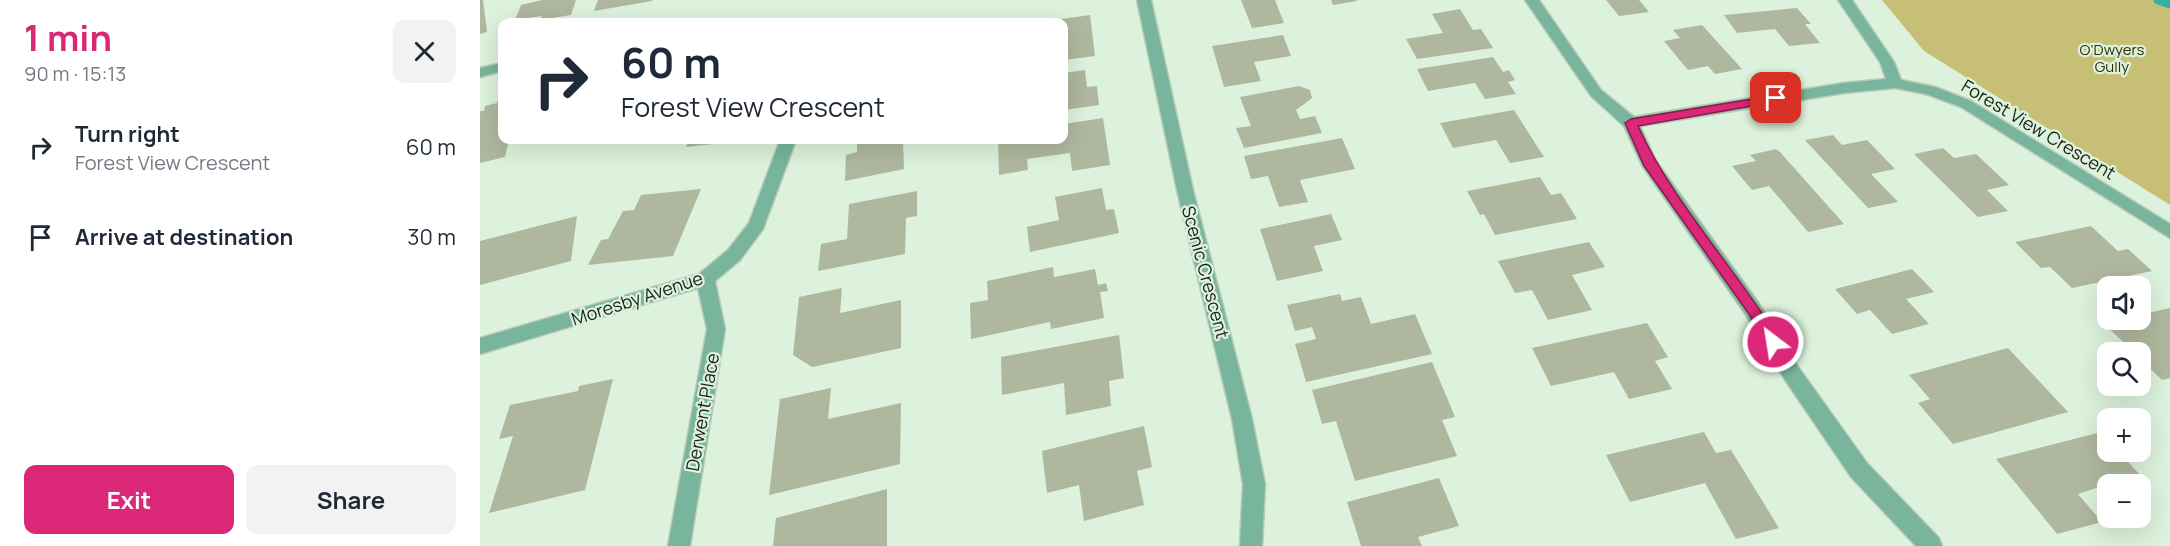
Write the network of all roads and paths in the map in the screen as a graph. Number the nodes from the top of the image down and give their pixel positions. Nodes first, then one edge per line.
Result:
1 (1144, 0) edge
2 (1532, 0) edge
3 (1845, 0) edge
4 (498, 68) edge
5 (480, 73) edge
6 (1895, 83) junction
7 (1631, 123) junction
8 (787, 144) edge
9 (2170, 232) edge
10 (705, 279) junction
11 (480, 346) edge
12 (679, 546) edge
13 (1251, 546) edge
14 (1931, 546) edge

1 - 13 street, Scenic Crescent
2 - 7 street
3 - 6 street
4 - 5 street
6 - 7 street, Forest View Crescent
6 - 9 street, Forest View Crescent
7 - 14 street
8 - 10 street, Moresby Avenue
10 - 11 street, Moresby Avenue
10 - 12 street, Derwent Place

